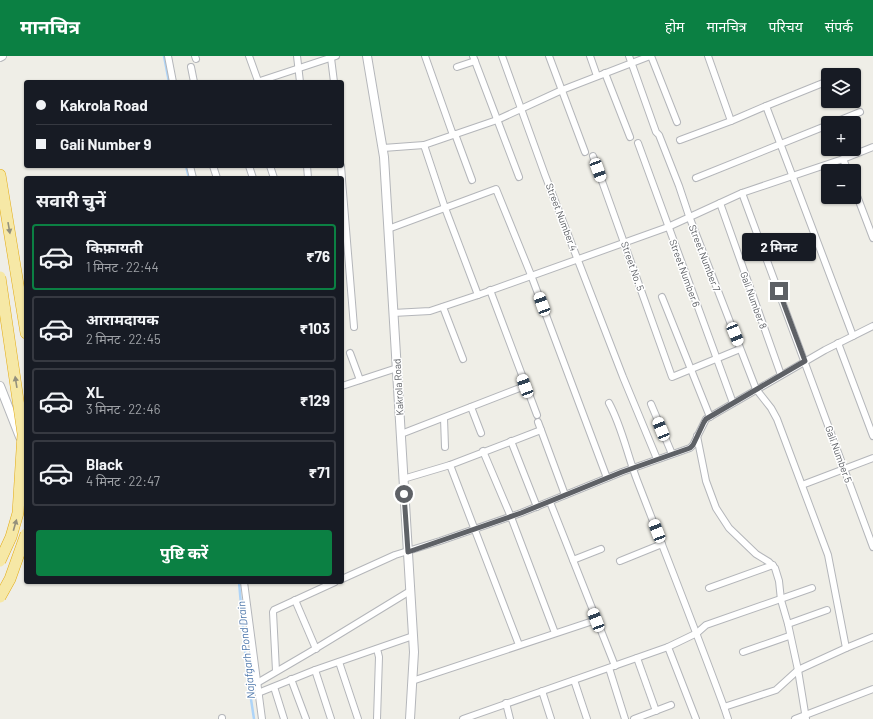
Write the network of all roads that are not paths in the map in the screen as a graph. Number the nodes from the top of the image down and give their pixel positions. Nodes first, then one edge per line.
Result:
1 (168, 56) edge
2 (249, 56) edge
3 (297, 56) edge
4 (367, 56) edge
5 (425, 56) edge
6 (502, 56) edge
7 (549, 56) edge
8 (590, 56) edge
9 (629, 56) edge
10 (650, 56) edge
11 (708, 56) edge
12 (334, 57) edge
13 (474, 58) edge
14 (632, 63) junction
15 (192, 67) dead end
16 (299, 68) junction
17 (457, 68) dead end
18 (604, 73) junction
19 (597, 76) junction
20 (274, 79) edge
21 (173, 80) edge
22 (194, 80) edge
23 (257, 80) edge
24 (300, 80) edge
25 (334, 80) edge
26 (821, 84) edge
27 (562, 90) junction
28 (766, 106) junction
29 (521, 108) junction
30 (860, 112) dead end
31 (850, 116) edge
32 (497, 120) junction
33 (731, 121) junction
34 (677, 122) dead end
35 (821, 128) edge
36 (454, 135) junction
37 (630, 137) dead end
38 (680, 140) dead end
39 (638, 143) dead end
40 (781, 144) junction
41 (424, 145) junction
42 (873, 147) edge
43 (382, 148) junction
44 (585, 152) dead end
45 (593, 156) dead end
46 (843, 159) junction
47 (845, 164) edge
48 (0, 175) edge
49 (793, 176) junction
50 (518, 177) dead end
51 (696, 178) dead end
52 (472, 180) dead end
53 (742, 194) junction
54 (720, 203) junction
55 (860, 204) edge
56 (444, 208) junction
57 (344, 212) edge
58 (689, 216) junction
59 (668, 227) junction
60 (388, 230) junction
61 (873, 238) edge
62 (624, 241) junction
63 (578, 259) junction
64 (531, 275) junction
65 (0, 277) edge
66 (490, 290) junction
67 (478, 295) junction
68 (662, 297) dead end
69 (443, 306) junction
70 (393, 313) junction
71 (24, 321) edge
72 (873, 326) edge
73 (354, 327) dead end
74 (852, 336) junction
75 (838, 343) junction
76 (740, 349) junction
77 (350, 353) dead end
78 (463, 359) dead end
79 (717, 359) junction
80 (805, 361) junction
81 (397, 368) junction
82 (691, 369) junction
83 (781, 375) junction
84 (360, 380) junction
85 (344, 385) edge
86 (0, 386) edge
87 (525, 386) junction
88 (756, 390) junction
89 (609, 403) dead end
90 (733, 403) junction
91 (651, 404) dead end
92 (471, 407) junction
93 (537, 415) dead end
94 (710, 417) junction
95 (444, 418) junction
96 (538, 422) dead end
97 (541, 430) junction
98 (481, 433) dead end
99 (401, 434) junction
100 (697, 436) junction
101 (873, 436) edge
102 (511, 441) junction
103 (24, 447) edge
104 (445, 447) dead end
105 (483, 451) junction
106 (672, 454) junction
107 (873, 458) edge
108 (657, 459) junction
109 (450, 465) junction
110 (632, 468) junction
111 (845, 468) junction
112 (607, 478) junction
113 (403, 479) junction
114 (802, 485) junction
115 (565, 495) junction
116 (550, 502) junction
117 (537, 507) junction
118 (511, 517) junction
119 (474, 530) junction
120 (24, 539) edge
121 (24, 540) edge
122 (662, 544) junction
123 (873, 547) edge
124 (0, 549) edge
125 (602, 550) dead end
126 (408, 552) junction
127 (573, 560) junction
128 (0, 561) edge
129 (620, 561) dead end
130 (773, 565) junction
131 (344, 578) edge
132 (244, 584) edge
133 (331, 584) edge
134 (709, 588) dead end
135 (812, 588) dead end
136 (410, 591) junction
137 (0, 597) edge
138 (295, 600) junction
139 (781, 600) junction
140 (827, 610) dead end
141 (596, 620) junction
142 (788, 624) junction
143 (555, 633) junction
144 (697, 633) junction
145 (413, 636) junction
146 (789, 636) junction
147 (873, 637) edge
148 (519, 645) junction
149 (668, 647) junction
150 (846, 648) junction
151 (316, 649) junction
152 (377, 649) junction
153 (743, 652) dead end
154 (637, 658) junction
155 (339, 662) junction
156 (612, 667) junction
157 (315, 670) junction
158 (798, 670) junction
159 (276, 671) junction
160 (291, 679) junction
161 (574, 680) junction
162 (412, 681) junction
163 (257, 683) junction
164 (274, 687) junction
165 (873, 689) edge
166 (542, 691) junction
167 (258, 693) junction
168 (506, 703) junction
169 (671, 705) dead end
170 (724, 707) junction
171 (656, 711) junction
172 (805, 717) edge
173 (262, 719) edge
174 (284, 719) edge
175 (306, 719) edge
176 (331, 719) edge
177 (358, 719) edge
178 (377, 719) edge
179 (410, 719) edge
180 (463, 719) edge
181 (510, 719) edge
182 (551, 719) edge
183 (587, 719) edge
184 (626, 719) edge
185 (634, 719) edge
186 (696, 719) edge
187 (728, 719) edge
188 (795, 719) edge

1 - 21 street
2 - 23 street
3 - 16 street
4 - 43 street, Kakrola Road
5 - 36 street
6 - 29 street, Street Number 4
7 - 27 street
8 - 19 street
9 - 14 street, Street Number 7
10 - 14 street
10 - 34 street
11 - 33 street
12 - 16 street
12 - 25 street
13 - 17 street
13 - 32 street
14 - 18 street
14 - 58 street, Street Number 7
15 - 22 street
16 - 20 street
16 - 24 street
18 - 19 street
18 - 37 street
19 - 27 street
26 - 28 street
27 - 29 street
27 - 44 street
28 - 33 street
28 - 40 street
29 - 32 street
29 - 63 street, Street Number 4
30 - 31 street
32 - 36 street
32 - 50 street
33 - 38 street
35 - 40 street
36 - 41 street
36 - 52 street
39 - 59 street, Street Number 6
40 - 49 street
40 - 51 street
41 - 43 street
41 - 56 street
42 - 46 street
43 - 60 street, Kakrola Road
45 - 62 street, Street No. 5
46 - 47 street
46 - 49 street
48 -> 71 highway
49 - 53 street
49 - 74 street
53 - 54 street
53 - 80 street, Gali Number 5
54 - 58 street
54 - 83 street, Gali Number 8
55 - 61 street
56 - 60 street
56 - 64 street
56 - 67 street
57 - 73 street
58 - 59 street
58 - 76 street, Street Number 7
59 - 62 street
59 - 79 street, Street Number 6
60 - 70 street, Kakrola Road
62 - 63 street
62 - 82 street, Street No. 5
63 - 64 street
63 - 108 street, Street Number 4
64 - 66 street
64 - 112 street
128 -> 65 highway, bridge
66 - 67 street
66 - 87 street
67 - 69 street
68 - 82 street
69 - 70 street
69 - 78 street
70 - 81 street, Kakrola Road
72 - 74 street
74 - 75 street
75 - 80 street
75 - 101 street
76 - 79 street
76 - 88 street, Street Number 7
77 - 84 street
79 - 82 street
79 - 90 street, Street Number 6
80 - 83 street
80 - 111 street, Gali Number 5
81 - 84 street
81 - 99 street, Kakrola Road
82 - 94 street
83 - 88 street
84 - 85 street
86 - 103 street
87 - 92 street
87 - 93 street
88 - 90 street
88 - 114 street
89 - 110 street
90 - 94 street
91 - 106 street
92 - 95 street
92 - 98 street
94 - 100 street
95 - 99 street
95 - 104 street
96 - 97 street
97 - 102 street
97 - 115 street
99 - 113 street, Kakrola Road
100 - 106 street
100 - 130 street
102 - 105 street
102 - 117 street
105 - 109 street
105 - 118 street
106 - 108 street
107 - 111 street
108 - 110 street
109 - 113 street
109 - 119 street
110 - 112 street
110 - 122 street
111 - 114 street
111 - 123 street, Gali Number 5
112 - 115 street
113 - 126 street, Kakrola Road
114 - 150 street
115 - 116 street
116 - 117 street
116 - 127 street
117 - 118 street
118 - 119 street
118 - 143 street
119 - 126 street
119 - 148 street
120 - 124 street
121 - 137 highway, bridge
122 - 129 street
122 - 144 street
125 - 127 street
126 - 131 street
126 - 136 street, Kakrola Road
127 - 141 street
130 - 134 street
130 - 139 street
132 - 163 street
133 - 138 street
135 - 139 street
136 - 145 street, Kakrola Road
136 - 151 street
138 - 151 street
138 - 159 street
139 - 142 street
139 - 144 street
140 - 142 street
141 - 143 street
141 - 156 street
142 - 146 street
143 - 148 street
144 - 149 street
144 - 170 street
145 - 152 street
145 - 162 street, Kakrola Road
146 - 153 street
146 - 158 street
147 - 150 street
148 - 162 street
149 - 154 street
149 - 186 street
150 - 158 street
151 - 159 street
152 - 155 street
152 - 178 street
154 - 156 street
154 - 171 street
155 - 157 street
155 - 177 street
156 - 161 street
156 - 184 street
157 - 160 street
157 - 176 street
158 - 170 street
158 - 172 street
159 - 163 street
160 - 164 street
160 - 175 street
161 - 166 street
161 - 183 street
162 - 179 street, Kakrola Road
163 - 167 street
164 - 167 street
164 - 174 street
165 - 172 street
166 - 168 street
166 - 182 street
167 - 173 street
168 - 180 street
168 - 181 street
169 - 171 street
170 - 187 street
171 - 185 street
172 - 188 street

